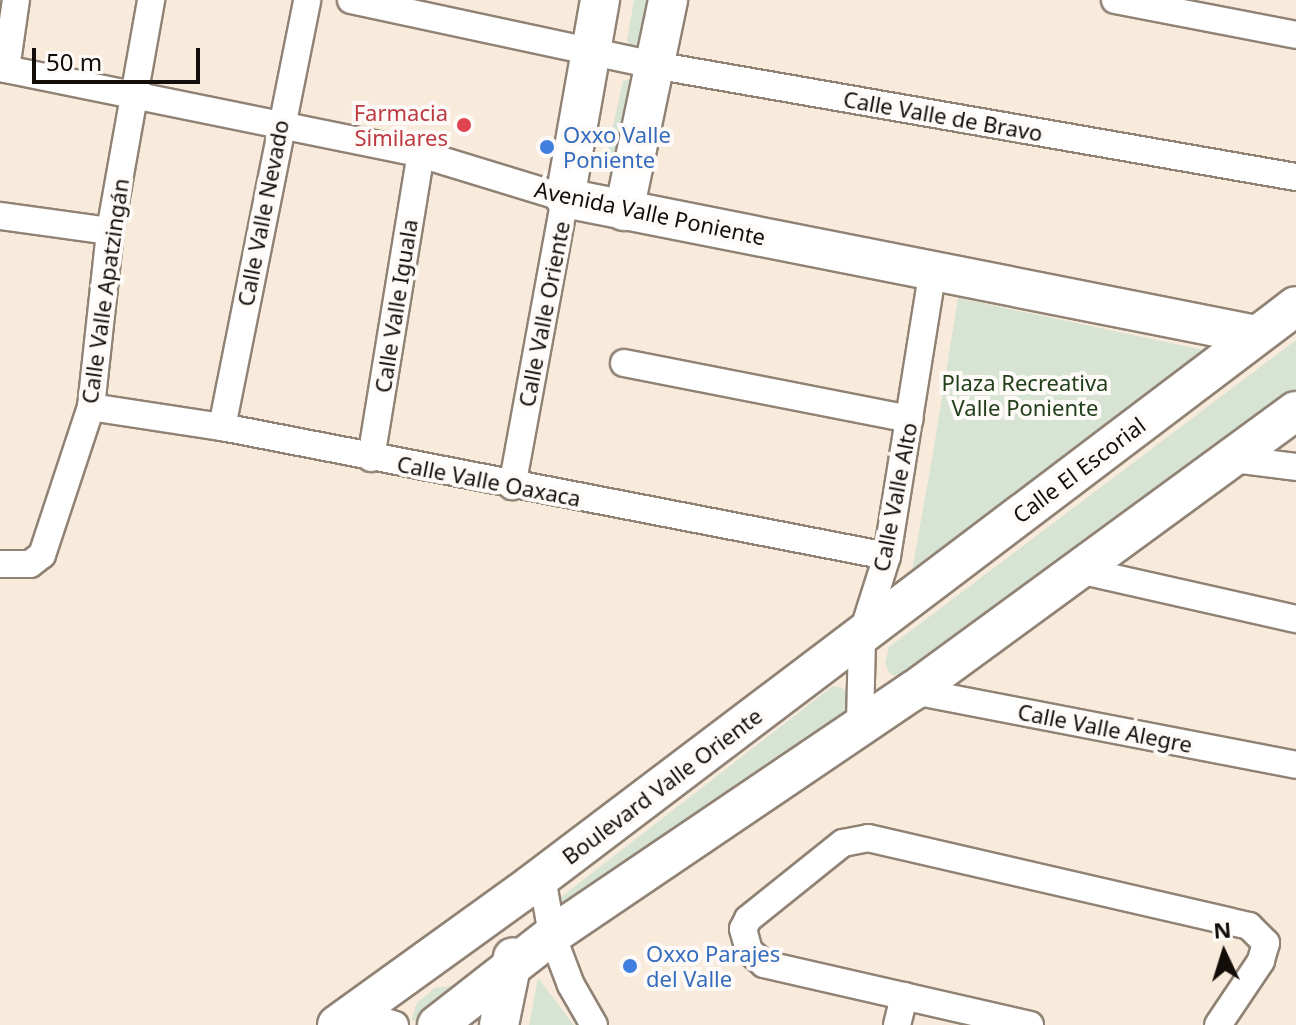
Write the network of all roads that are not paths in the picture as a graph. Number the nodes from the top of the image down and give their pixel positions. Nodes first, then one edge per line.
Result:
1 (16, 0) edge
2 (151, 0) edge
3 (307, 0) edge
4 (351, 0) edge
5 (600, 0) edge
6 (668, 0) edge
7 (1115, 0) edge
8 (448, 10) edge
9 (1296, 35) edge
10 (590, 49) junction
11 (654, 65) junction
12 (3, 68) edge
13 (134, 98) junction
14 (279, 125) junction
15 (421, 154) junction
16 (1296, 177) edge
17 (565, 198) junction
18 (624, 211) junction
19 (0, 216) edge
20 (110, 231) junction
21 (933, 269) junction
22 (1296, 306) edge
23 (1256, 335) junction
24 (624, 363) dead end
25 (91, 407) junction
26 (1296, 411) edge
27 (910, 419) junction
28 (222, 427) junction
29 (371, 458) junction
30 (1233, 459) junction
31 (1296, 467) edge
32 (512, 486) junction
33 (887, 556) junction
34 (11, 564) edge
35 (1074, 569) junction
36 (1296, 619) edge
37 (862, 635) junction
38 (913, 691) junction
39 (860, 725) junction
40 (1296, 765) edge
41 (537, 881) junction
42 (552, 935) junction
43 (510, 970) junction
44 (904, 996) junction
45 (342, 1022) edge
46 (395, 1025) edge
47 (437, 1025) edge
48 (499, 1025) edge
49 (594, 1025) edge
50 (897, 1025) edge
51 (1030, 1025) edge
52 (1218, 1025) edge

1 - 12 street
2 - 13 street, Calle Valle Apatzingán
3 - 14 street, Calle Valle Nevado
4 - 8 street, Calle Valle de Bravo
5 - 10 street, Calle Valle Oriente
6 - 11 street
7 - 9 street
8 - 10 street, Calle Valle de Bravo
10 - 11 street, Calle Valle de Bravo
10 - 17 street, Calle Valle Oriente
11 - 16 street, Calle Valle de Bravo
11 - 18 street
12 - 13 street, Avenida Valle Poniente
13 - 14 street, Avenida Valle Poniente
13 - 20 street, Calle Valle Apatzingán
14 - 15 street, Avenida Valle Poniente
14 - 28 street, Calle Valle Nevado
15 - 17 street, Avenida Valle Poniente
15 - 29 street, Calle Valle Iguala
17 - 18 street, Avenida Valle Poniente
17 - 32 street, Calle Valle Oriente
18 - 21 street, Avenida Valle Poniente
19 - 20 street
20 - 25 street, Calle Valle Apatzingán
21 - 23 street, Avenida Valle Poniente
21 - 27 street, Calle Valle Alto
22 - 23 street, Calle El Escorial
23 - 37 street, Calle El Escorial
24 - 27 street
25 - 28 street, Calle Valle Oaxaca
25 - 34 street, Calle Valle Apatzingán
26 - 30 street
27 - 33 street, Calle Valle Alto
28 - 29 street, Calle Valle Oaxaca
29 - 32 street, Calle Valle Oaxaca
30 - 31 street
30 - 35 street
32 - 33 street, Calle Valle Oaxaca
33 - 37 street, Calle Valle Alto
35 - 36 street
35 - 38 street
37 - 39 street, Calle Valle Alto
37 - 41 street, Boulevard Valle Oriente
38 - 39 street
38 - 40 street, Calle Valle Alegre
39 - 42 street
41 - 42 street
41 - 43 street
41 - 45 street, Boulevard Valle Oriente
42 - 43 street
42 - 49 street
43 - 47 street
43 - 48 street
44 - 50 street
44 - 51 street
44 - 52 street
45 - 46 street

